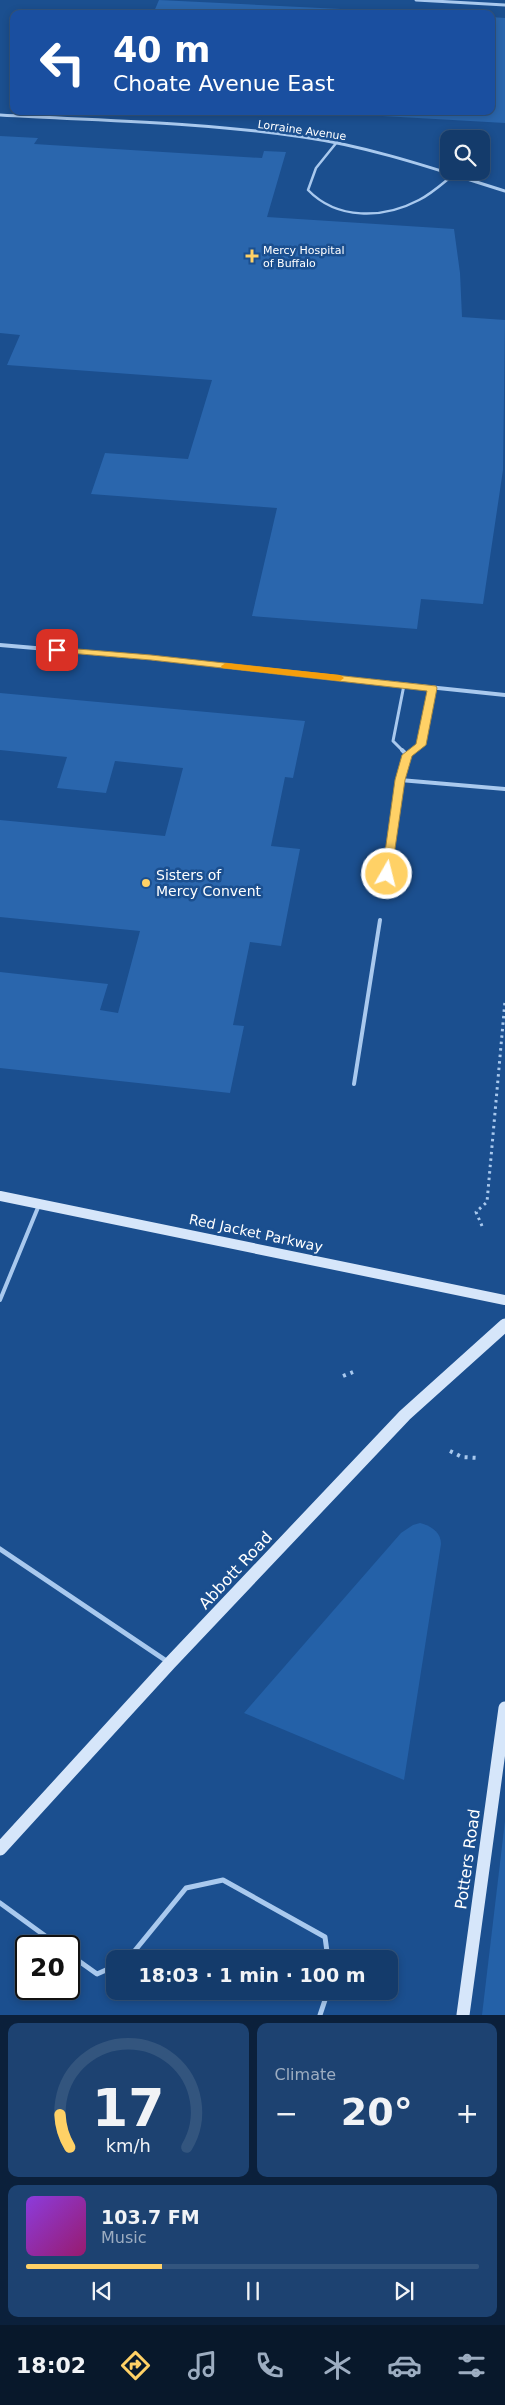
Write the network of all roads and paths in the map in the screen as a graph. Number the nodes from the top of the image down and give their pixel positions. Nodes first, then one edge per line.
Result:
1 (416, 0) edge
2 (505, 5) edge
3 (0, 115) edge
4 (337, 142) junction
5 (440, 172) edge
6 (447, 180) edge
7 (467, 180) edge
8 (505, 191) edge
9 (0, 645) edge
10 (404, 685) junction
11 (432, 688) junction
12 (505, 695) edge
13 (407, 755) junction
14 (400, 780) junction
15 (505, 789) edge
16 (387, 874) dead end
17 (380, 920) dead end
18 (505, 1001) edge
19 (354, 1084) dead end
20 (0, 1196) edge
21 (39, 1204) junction
22 (482, 1226) dead end
23 (0, 1300) edge
24 (505, 1300) edge
25 (505, 1325) edge
26 (353, 1372) dead end
27 (343, 1376) dead end
28 (450, 1451) dead end
29 (478, 1458) dead end
30 (0, 1549) edge
31 (170, 1663) junction
32 (505, 1708) edge
33 (0, 1850) edge
34 (0, 1903) edge
35 (43, 1935) edge
36 (135, 1950) edge
37 (327, 1950) edge
38 (80, 1962) edge
39 (106, 1970) edge
40 (325, 2000) edge
41 (320, 2015) edge
42 (463, 2015) edge

1 - 2 street
3 - 4 street, Lorraine Avenue
4 - 5 street, Lorraine Avenue
4 - 6 lane
7 - 8 street, Lorraine Avenue
9 - 10 street
10 - 11 street
10 - 13 lane
11 - 12 street
11 - 13 lane
13 - 14 lane
14 - 15 lane
14 - 16 lane
17 - 19 lane
18 - 22 path
20 - 21 street, Red Jacket Parkway
21 - 23 lane
21 - 24 street, Red Jacket Parkway
25 - 31 street, Abbott Road
26 - 27 path
28 - 29 path
30 - 31 lane
31 - 33 street, Abbott Road
32 - 42 street, Potters Road
34 - 35 lane
36 - 37 lane
38 - 39 lane
40 - 41 lane

